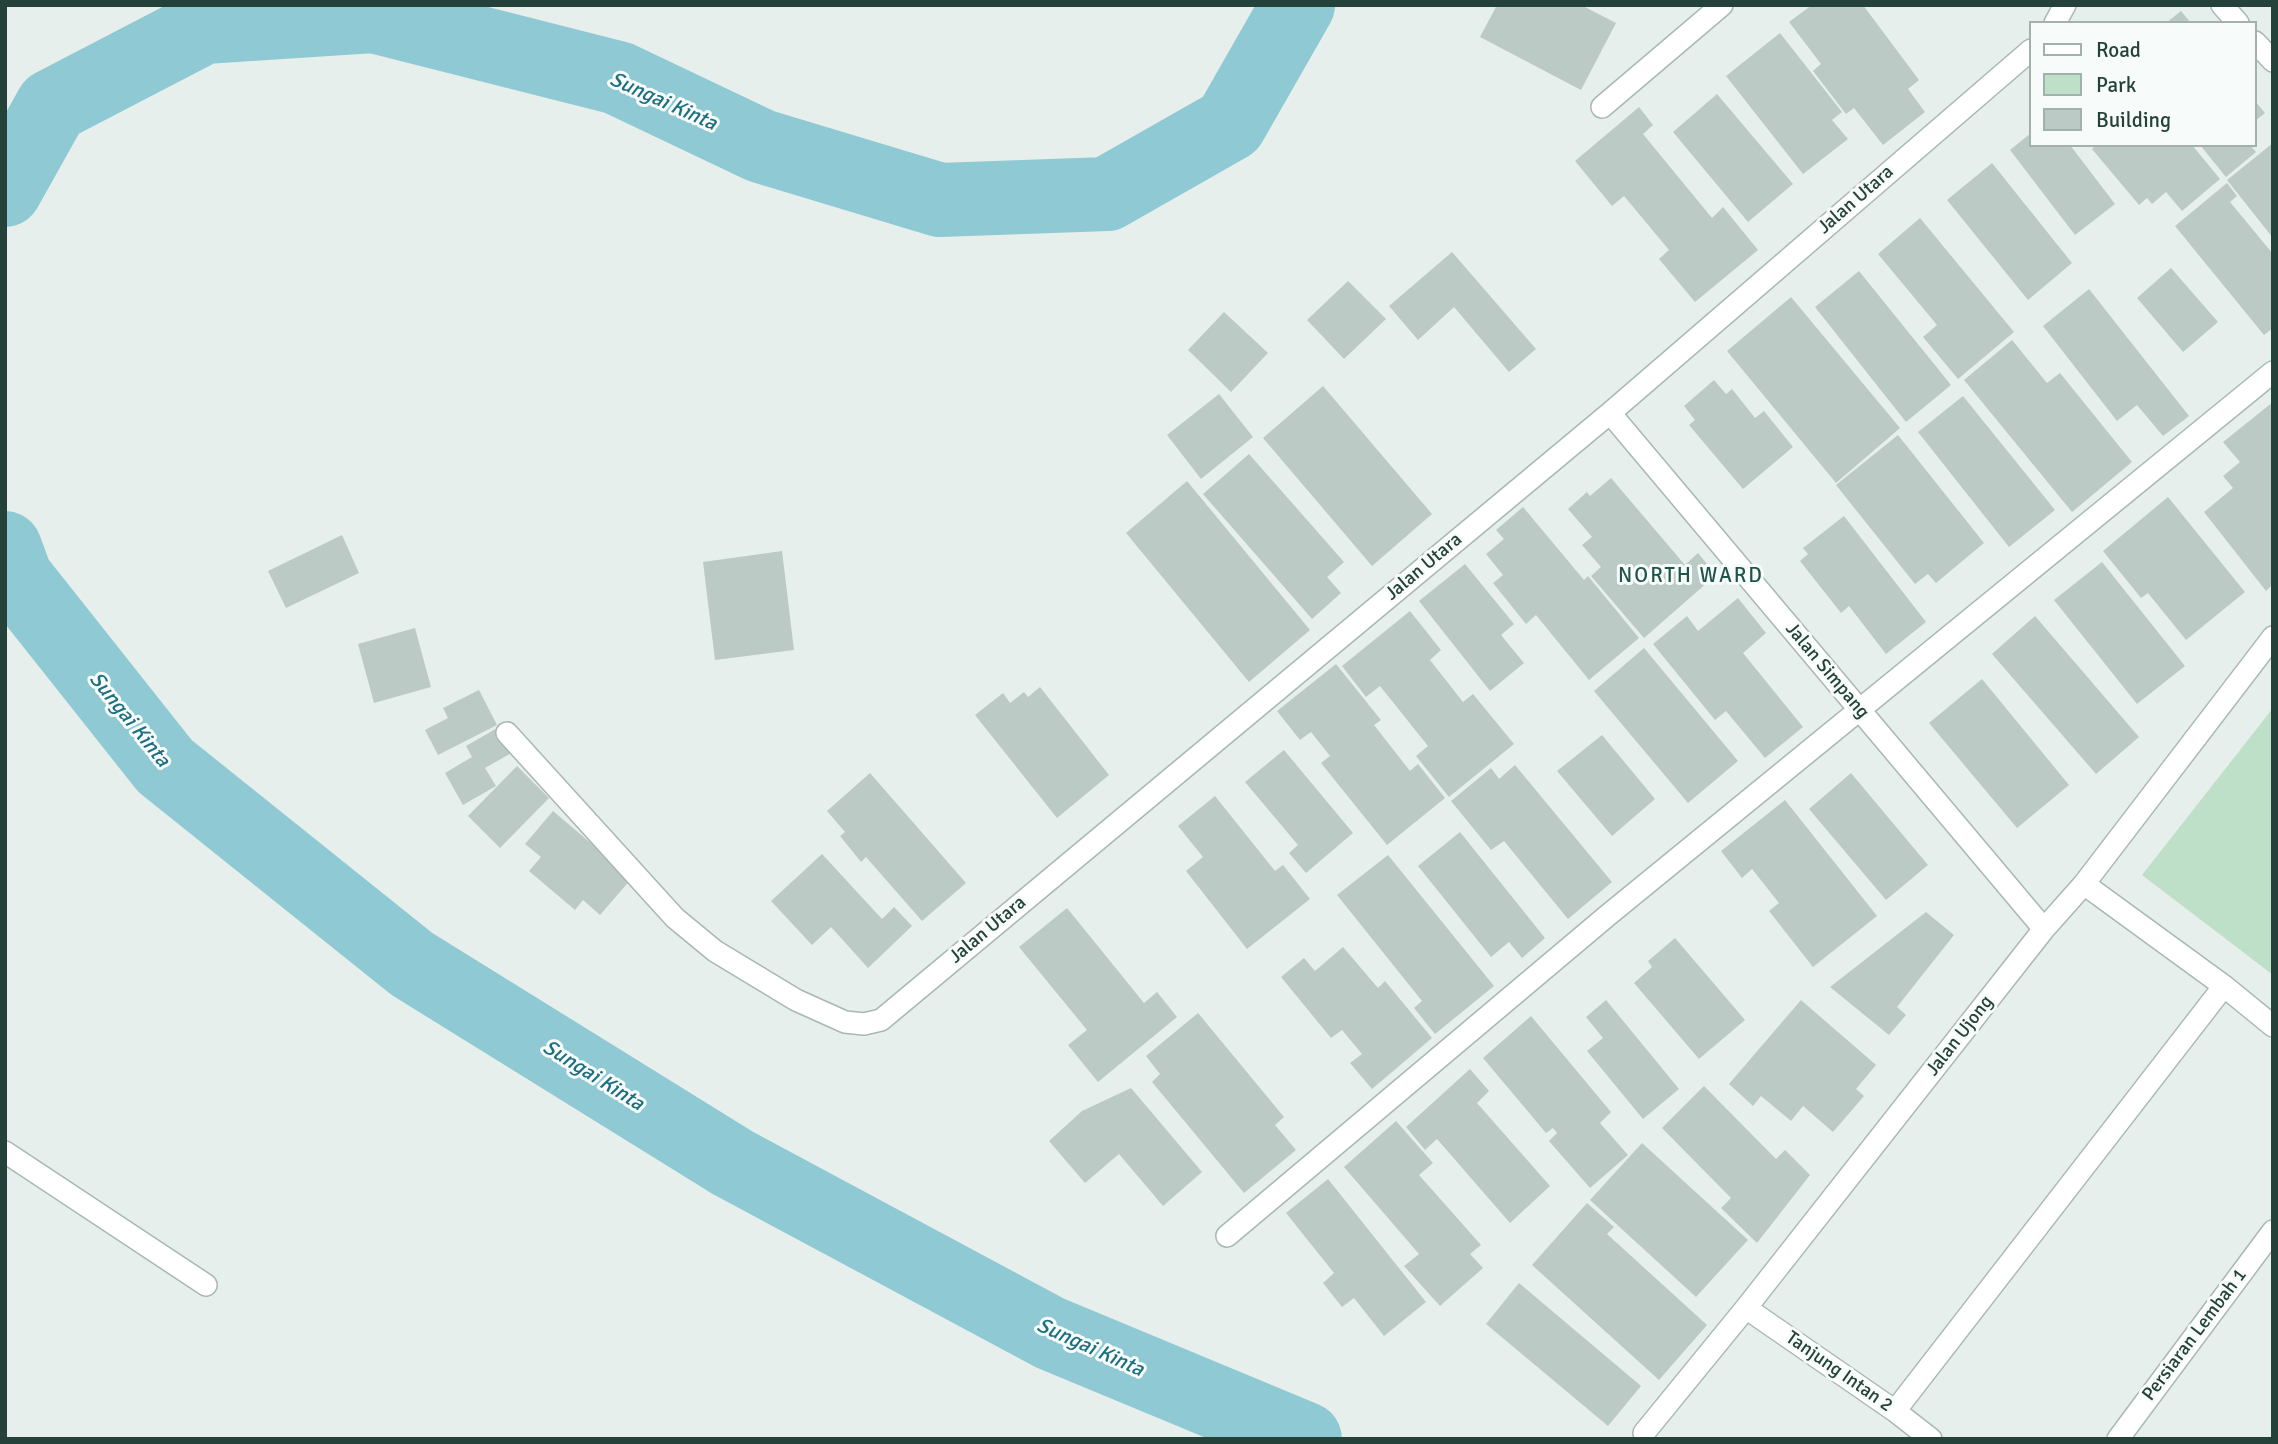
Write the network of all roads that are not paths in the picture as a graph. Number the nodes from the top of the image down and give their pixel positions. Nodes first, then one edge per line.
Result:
1 (1722, 5) edge
2 (2066, 5) edge
3 (2222, 5) edge
4 (2056, 21) edge
5 (2236, 21) edge
6 (2257, 44) edge
7 (2030, 51) edge
8 (2273, 61) edge
9 (1602, 107) dead end
10 (2273, 372) edge
11 (1610, 413) junction
12 (2273, 637) edge
13 (1860, 710) junction
14 (507, 733) dead end
15 (2084, 884) junction
16 (2044, 929) junction
17 (2224, 986) junction
18 (2273, 1026) edge
19 (5, 1152) edge
20 (2273, 1231) edge
21 (1227, 1236) dead end
22 (206, 1285) dead end
23 (1746, 1308) junction
24 (1895, 1411) junction
25 (1644, 1433) dead end
26 (1931, 1439) edge
27 (2118, 1439) edge

1 - 9 street
2 - 4 street
3 - 5 street
6 - 8 street
7 - 11 street, Jalan Utara
10 - 13 street
11 - 13 street, Jalan Simpang
11 - 14 street, Jalan Utara
12 - 15 street, Jalan Ujong
13 - 16 street, Jalan Simpang
13 - 21 street
15 - 16 street, Jalan Ujong
15 - 17 street
16 - 23 street, Jalan Ujong
17 - 18 street
17 - 24 street
19 - 22 street
20 - 27 street, Persiaran Lembah 1
23 - 24 street, Tanjung Intan 2
23 - 25 street, Jalan Ujong
24 - 26 street, Tanjung Intan 2

